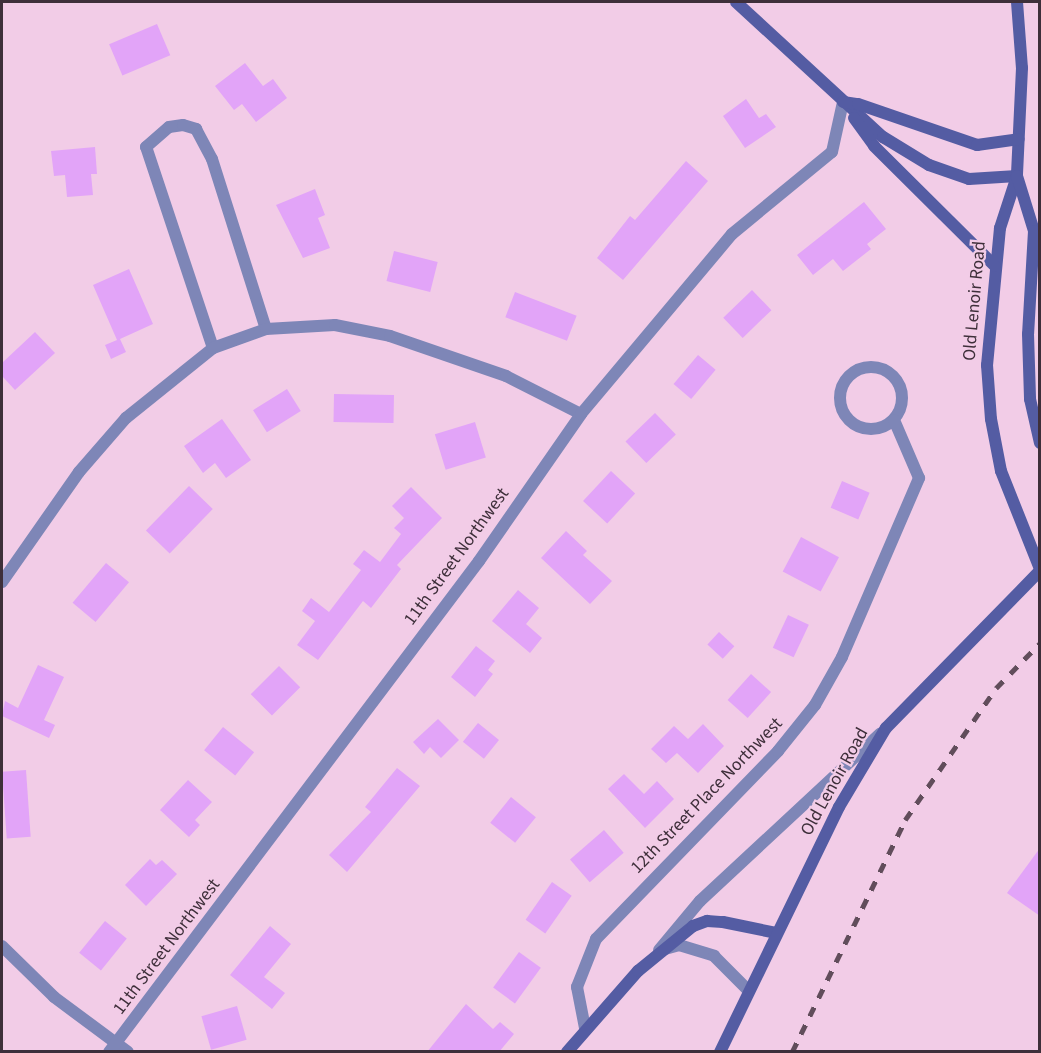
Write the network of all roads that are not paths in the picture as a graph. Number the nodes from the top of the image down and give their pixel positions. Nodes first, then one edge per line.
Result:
1 (736, 2) edge
2 (1017, 2) edge
3 (843, 102) junction
4 (1019, 139) junction
5 (1017, 176) junction
6 (995, 266) junction
7 (266, 329) junction
8 (213, 348) junction
9 (1030, 399) junction
10 (581, 414) junction
11 (1040, 417) edge
12 (894, 420) junction
13 (1040, 443) edge
14 (1040, 570) edge
15 (2, 582) edge
16 (886, 729) junction
17 (776, 933) junction
18 (2, 946) edge
19 (654, 955) junction
20 (749, 991) junction
21 (585, 1028) junction
22 (113, 1047) edge
23 (128, 1052) edge
24 (567, 1052) edge
25 (720, 1052) edge

1 - 3 main road
2 - 4 main road, Old Lenoir Road
3 - 4 main road
3 - 5 main road
3 - 6 main road
3 - 10 street, 11th Street Northwest
4 - 5 main road, Old Lenoir Road
5 - 6 main road, Old Lenoir Road
5 - 9 main road, Old Lenoir Road
6 - 14 main road, Old Lenoir Road
7 - 8 street
7 - 8 street
7 - 10 street
8 - 15 street
9 - 11 main road
9 - 13 main road, Old Lenoir Road
10 - 22 street, 11th Street Northwest
12 - 12 street
12 - 21 street, 12th Street Place Northwest
14 - 16 main road, Old Lenoir Road
16 - 17 main road, Old Lenoir Road
16 - 19 street
17 - 19 main road
17 - 20 main road, Old Lenoir Road
18 - 22 street
19 - 20 street
19 - 21 main road
20 - 25 main road, Old Lenoir Road
21 - 24 main road
22 - 23 street

